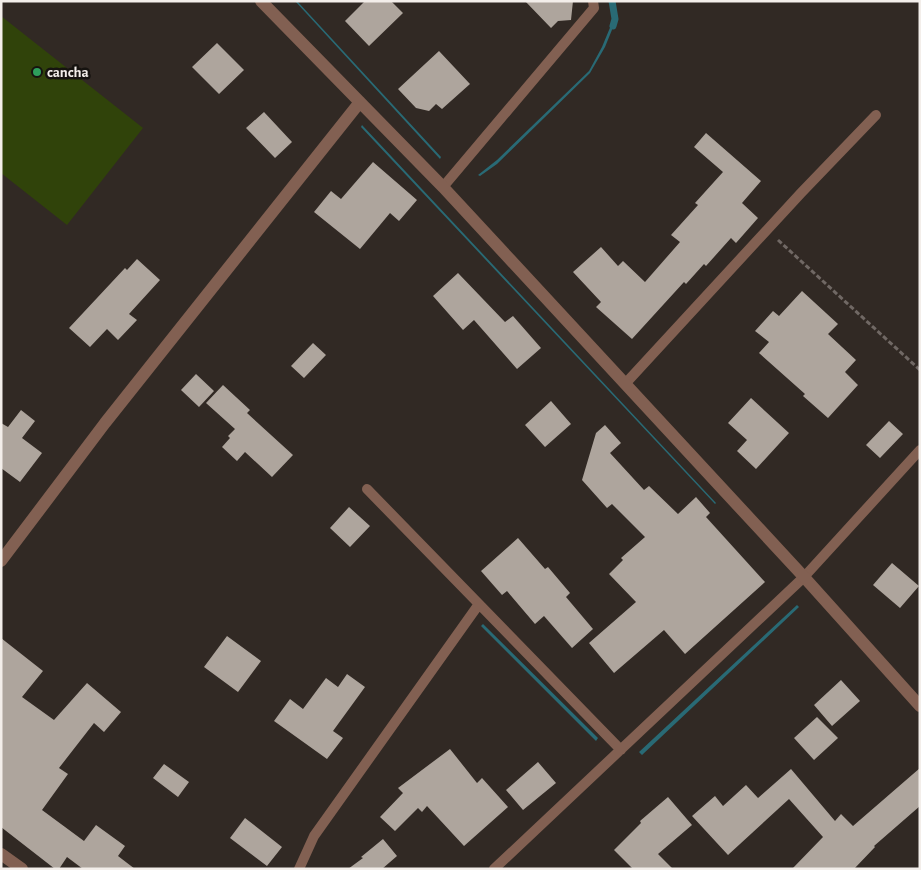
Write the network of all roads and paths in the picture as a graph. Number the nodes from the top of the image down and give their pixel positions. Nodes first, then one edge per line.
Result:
1 (261, 1) edge
2 (593, 1) edge
3 (360, 102) junction
4 (876, 114) dead end
5 (443, 187) junction
6 (767, 230) junction
7 (920, 370) edge
8 (625, 384) junction
9 (920, 450) edge
10 (367, 488) dead end
11 (1, 561) edge
12 (804, 576) junction
13 (479, 604) junction
14 (920, 706) edge
15 (621, 750) junction
16 (1, 854) edge
17 (22, 869) edge
18 (299, 869) edge
19 (494, 869) edge

1 - 3 street
2 - 5 lane
3 - 5 street
3 - 11 street
4 - 6 lane
5 - 8 street
6 - 7 path
6 - 8 lane
8 - 12 street
9 - 12 lane
10 - 13 lane
12 - 14 street
12 - 15 lane
13 - 15 lane
13 - 18 lane
15 - 19 lane
16 - 17 street

